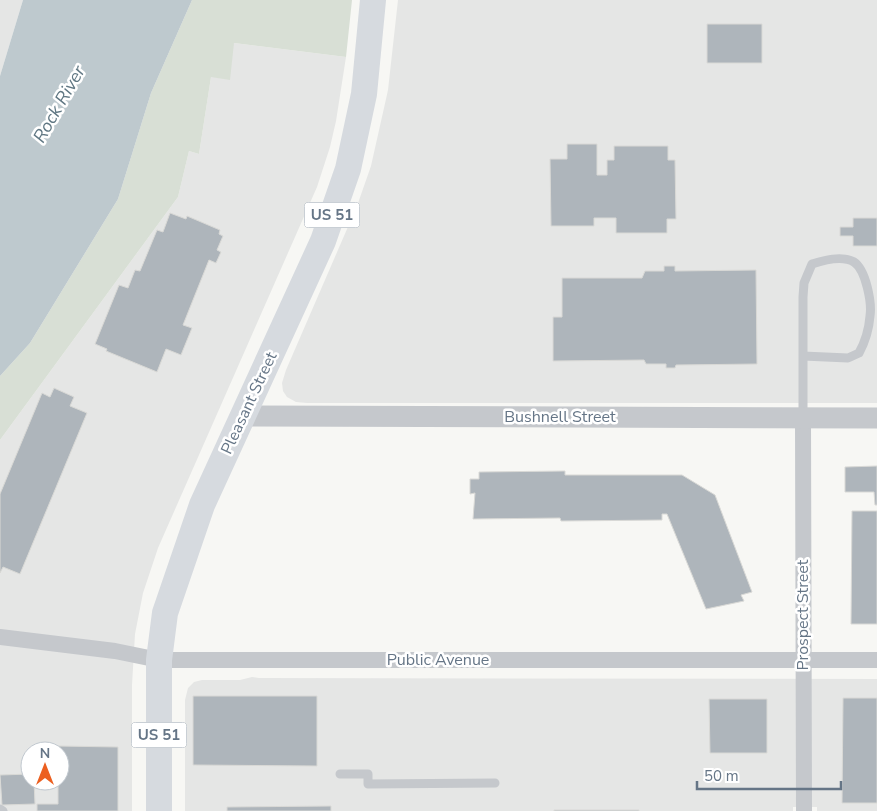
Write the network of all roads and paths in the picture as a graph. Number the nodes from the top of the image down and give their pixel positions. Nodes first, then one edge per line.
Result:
1 (373, 0) edge
2 (803, 356) junction
3 (242, 416) junction
4 (877, 418) edge
5 (803, 419) junction
6 (0, 637) edge
7 (160, 660) junction
8 (803, 660) junction
9 (877, 660) edge
10 (340, 774) dead end
11 (496, 783) dead end
12 (159, 811) edge
13 (804, 811) edge

1 - 3 main road, Pleasant Street / US 51
2 - 2 lane
2 - 5 lane
3 - 5 street, Bushnell Street
3 - 7 main road, Pleasant Street / US 51
4 - 5 street, Bushnell Street
5 - 8 street, Prospect Street
6 - 7 street, Public Avenue
7 - 8 street, Public Avenue
7 - 12 main road, Pleasant Street / US 51
8 - 9 street, Public Avenue
8 - 13 street, Prospect Street
10 - 11 lane

